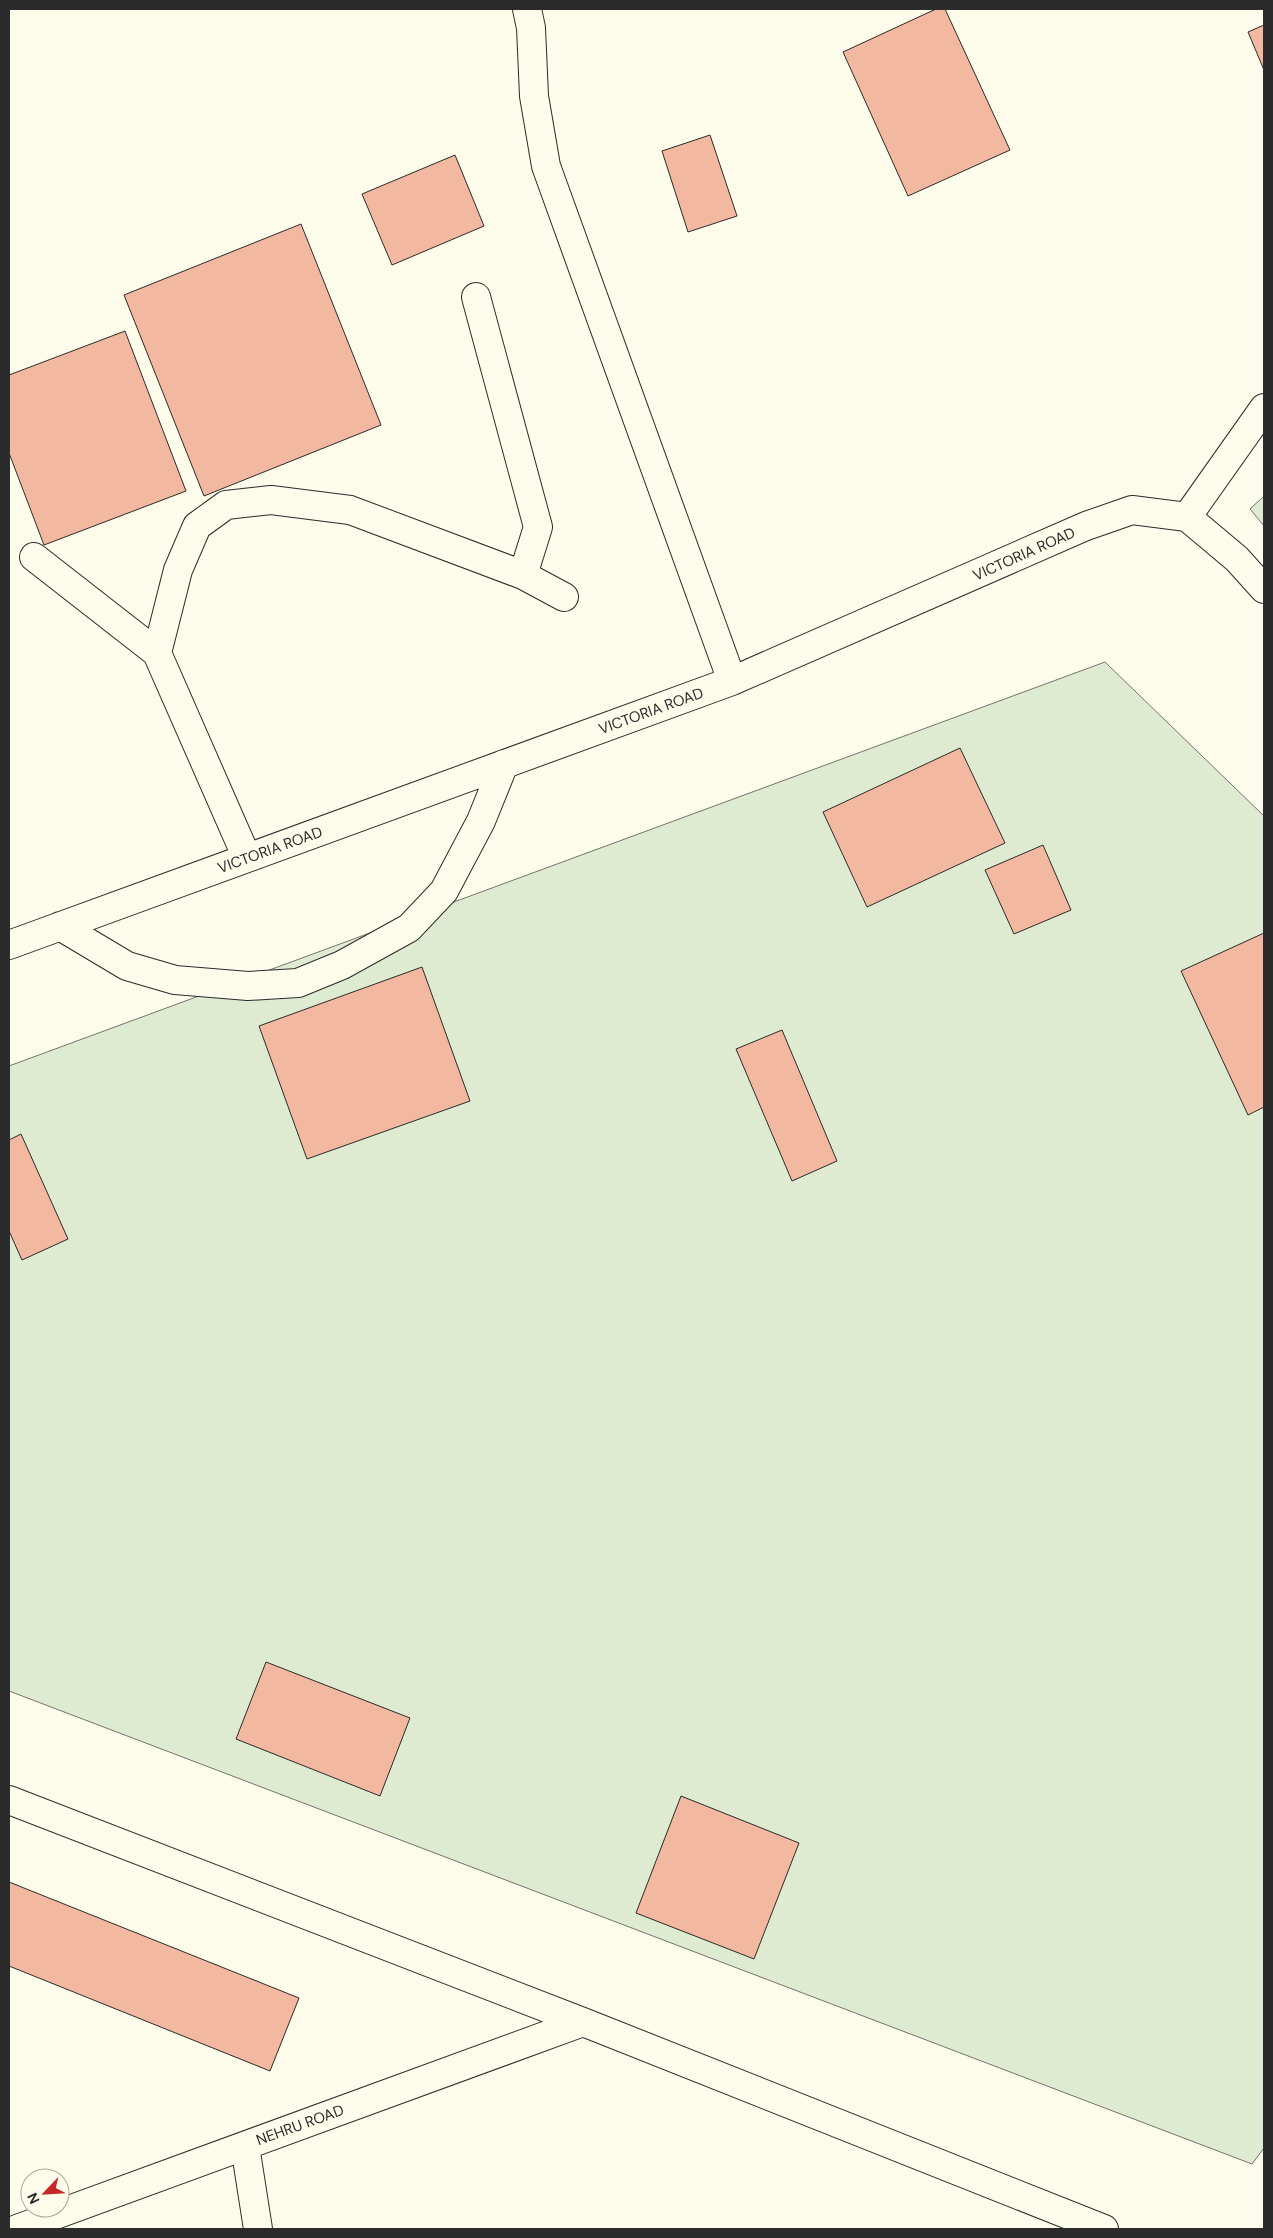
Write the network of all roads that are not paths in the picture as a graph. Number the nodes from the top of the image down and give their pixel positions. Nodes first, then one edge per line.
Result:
1 (527, 9) edge
2 (476, 297) dead end
3 (1264, 408) edge
4 (1187, 517) junction
5 (34, 557) dead end
6 (523, 575) junction
7 (1264, 590) edge
8 (564, 596) dead end
9 (157, 653) junction
10 (732, 681) junction
11 (504, 764) junction
12 (247, 858) junction
13 (60, 926) junction
14 (9, 945) edge
15 (9, 1800) edge
16 (583, 2022) junction
17 (244, 2146) junction
18 (17, 2229) edge
19 (258, 2229) edge
20 (1104, 2229) edge

1 - 10 street
2 - 6 street
3 - 4 street
4 - 7 street
4 - 10 street, VICTORIA ROAD
5 - 9 street
6 - 8 street
6 - 9 street
9 - 12 street
10 - 11 street, VICTORIA ROAD
11 - 12 street, VICTORIA ROAD
11 - 13 street
12 - 13 street, VICTORIA ROAD
13 - 14 street, VICTORIA ROAD
15 - 16 street
16 - 17 street, NEHRU ROAD
16 - 20 street
17 - 18 street, NEHRU ROAD
17 - 19 street

